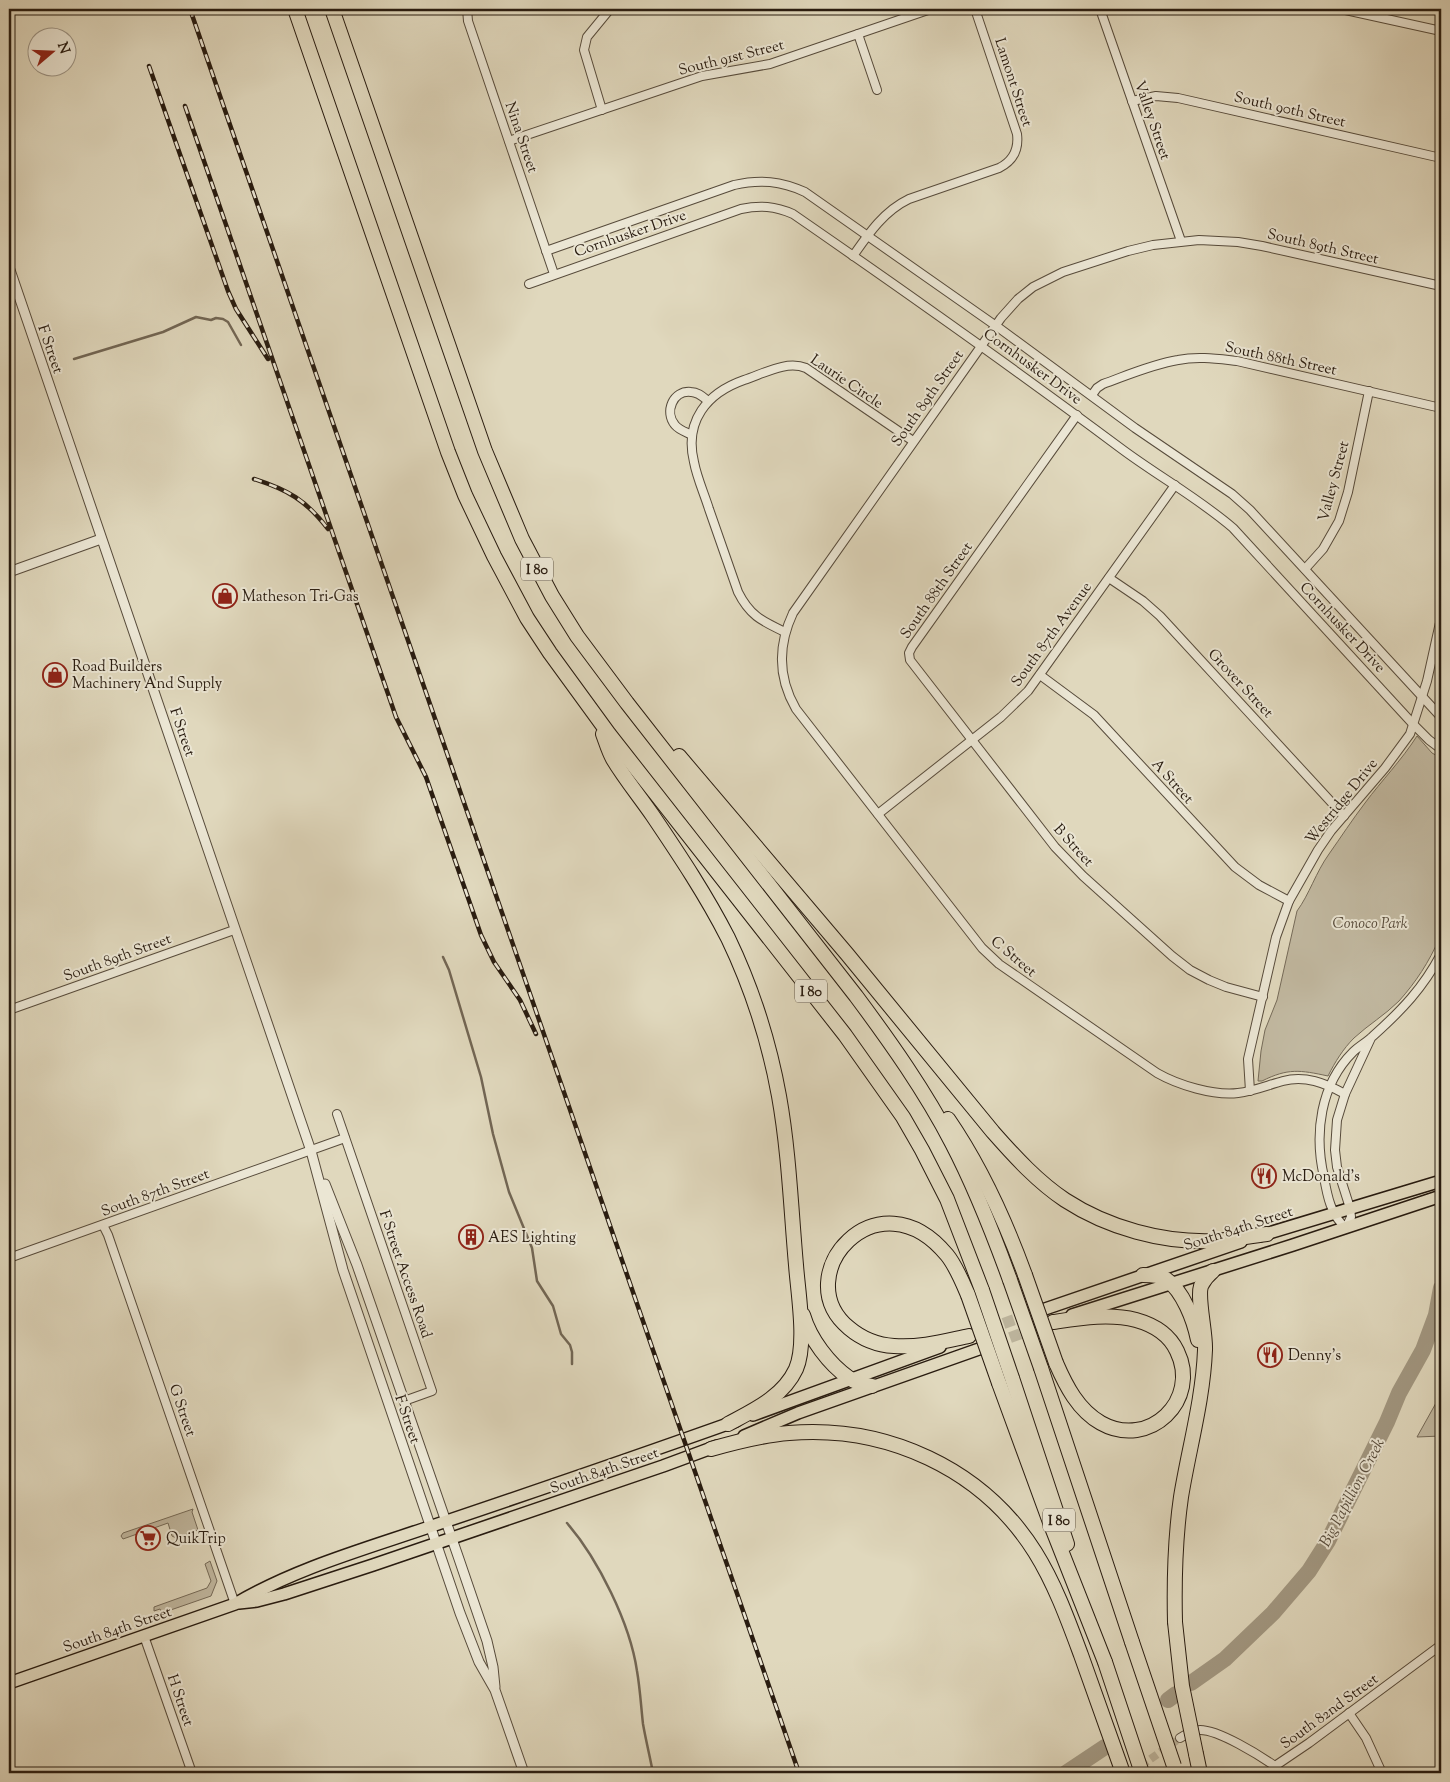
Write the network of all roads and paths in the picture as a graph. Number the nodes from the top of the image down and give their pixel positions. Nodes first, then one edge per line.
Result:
1 (295, 9) edge
2 (332, 9) edge
3 (467, 9) edge
4 (610, 9) edge
5 (931, 9) edge
6 (975, 9) edge
7 (1100, 9) edge
8 (1341, 9) edge
9 (1441, 31) edge
10 (858, 34) junction
11 (877, 90) dead end
12 (1132, 101) junction
13 (602, 110) junction
14 (509, 141) junction
15 (1441, 158) edge
16 (868, 236) junction
17 (1181, 241) junction
18 (546, 251) junction
19 (853, 256) junction
20 (9, 267) edge
21 (554, 274) junction
22 (529, 284) dead end
23 (1441, 286) edge
24 (995, 326) junction
25 (981, 346) junction
26 (1370, 391) junction
27 (1092, 395) junction
28 (708, 401) junction
29 (1441, 408) edge
30 (1077, 415) junction
31 (692, 435) junction
32 (913, 441) junction
33 (1175, 485) junction
34 (101, 539) junction
35 (1305, 569) junction
36 (9, 572) edge
37 (1109, 578) junction
38 (1441, 618) edge
39 (785, 632) junction
40 (577, 636) junction
41 (910, 660) joint
42 (1040, 675) junction
43 (1422, 697) junction
44 (1441, 717) edge
45 (598, 720) junction
46 (1413, 724) junction
47 (972, 740) junction
48 (1441, 749) edge
49 (878, 814) junction
50 (1344, 816) junction
51 (1289, 901) junction
52 (234, 930) junction
53 (1441, 954) edge
54 (1263, 997) junction
55 (9, 1010) edge
56 (1371, 1038) junction
57 (893, 1046) junction
58 (1330, 1086) junction
59 (1250, 1091) junction
60 (1345, 1094) junction
61 (337, 1114) dead end
62 (345, 1138) junction
63 (310, 1150) junction
64 (1441, 1181) edge
65 (1441, 1196) edge
66 (1350, 1208) junction
67 (1334, 1214) junction
68 (103, 1225) junction
69 (1346, 1228) junction
70 (1267, 1234) junction
71 (9, 1258) edge
72 (1213, 1271) junction
73 (1143, 1275) junction
74 (1171, 1284) junction
75 (798, 1290) junction
76 (1046, 1308) dead end
77 (1052, 1322) joint
78 (971, 1335) joint
79 (978, 1349) tunnel mouth
80 (850, 1379) junction
81 (1202, 1383) junction
82 (872, 1386) junction
83 (404, 1401) junction
84 (728, 1424) junction
85 (711, 1449) junction
86 (446, 1521) junction
87 (430, 1527) junction
88 (452, 1538) junction
89 (436, 1544) junction
90 (235, 1604) junction
91 (144, 1636) junction
92 (1441, 1645) edge
93 (1105, 1662) junction
94 (9, 1683) edge
95 (495, 1690) junction
96 (1349, 1713) junction
97 (1200, 1730) dead end
98 (1175, 1770) edge
99 (1276, 1770) edge
100 (192, 1773) edge
101 (524, 1773) edge
102 (1123, 1773) edge
103 (1142, 1773) edge
104 (1200, 1773) edge
105 (1382, 1773) edge

1 - 45 highway, I 80
2 - 40 highway, I 80
3 - 14 street, Nina Street
4 - 13 street
5 - 10 street, South 91st Street
6 - 16 street, Lamont Street
7 - 12 street, Valley Street
8 - 9 street
10 - 11 street
10 - 13 street, South 91st Street
12 - 15 street, South 90th Street
12 - 17 street, Valley Street
13 - 14 street, South 91st Street
14 - 18 street, Nina Street
16 - 18 street, Cornhusker Drive
16 - 19 street
16 - 24 street, Cornhusker Drive
17 - 23 street, South 89th Street
17 - 24 street, South 89th Street
18 - 21 street, Nina Street
19 - 21 street, Cornhusker Drive
19 - 25 street, Cornhusker Drive
20 - 34 street, F Street
21 - 22 street, Cornhusker Drive
24 - 25 street, South 89th Street
24 - 27 street, Cornhusker Drive
25 - 30 street, Cornhusker Drive
25 - 32 street, South 89th Street
26 - 27 street, South 88th Street
26 - 29 street, South 88th Street
26 - 35 street, Valley Street
27 - 35 street, Cornhusker Drive
28 - 31 street, Laurie Circle
28 - 31 street
28 - 32 street, Laurie Circle
30 - 33 street, Cornhusker Drive
30 - 41 street, South 88th Street
31 - 39 street, Laurie Circle
32 - 39 street, South 89th Street
33 - 37 street, South 87th Avenue
33 - 46 street, Cornhusker Drive
34 - 36 street
34 - 52 street, F Street
35 - 43 street, Cornhusker Drive
37 - 42 street, South 87th Avenue
37 - 50 street, Grover Street
38 - 43 street, Westridge Drive
39 - 49 street, C Street
40 - 57 highway, I 80
40 - 70 highway
41 - 47 street, B Street
42 - 47 street, South 87th Avenue
42 - 51 street, A Street
43 - 44 street, Cornhusker Drive
43 - 46 street, Westridge Drive
45 - 75 highway
45 - 93 highway, I 80, bridge
46 - 48 street, Cornhusker Drive
46 - 50 street, Westridge Drive
47 - 49 street, South 87th Avenue
47 - 54 street, B Street
49 - 59 street, C Street
50 - 51 street, Westridge Drive
51 - 54 street, Westridge Drive
52 - 55 street, South 89th Street
52 - 63 street, F Street
53 - 56 street
54 - 59 street, Westridge Drive
56 - 58 street
56 - 60 street
57 - 77 highway, bridge
57 - 98 highway, I 80, bridge
58 - 59 street, C Street
58 - 60 street, C Street
58 - 67 street
60 - 66 street
61 - 62 street, F Street Access Road
62 - 63 street
62 - 83 street, F Street Access Road
63 - 68 street, South 87th Street
63 - 83 street, F Street
63 - 87 street, F Street
64 - 66 main road, South 84th Street
65 - 69 main road
66 - 67 main road, South 84th Street
66 - 69 street
67 - 69 street
67 - 70 main road, South 84th Street
68 - 71 street, South 87th Street
68 - 90 street, G Street
69 - 72 main road
70 - 73 main road, South 84th Street
72 - 74 main road
72 - 81 highway
73 - 74 highway
73 - 76 main road, South 84th Street
74 - 77 main road
74 - 81 highway
75 - 80 highway
75 - 84 highway
78 - 80 main road, South 84th Street
78 - 93 highway, bridge
79 - 82 main road, South 84th Street
80 - 82 highway
80 - 84 main road, South 84th Street
81 - 104 highway, bridge
82 - 85 main road, South 84th Street
83 - 86 street, F Street
84 - 86 main road, South 84th Street
85 - 88 main road, South 84th Street
85 - 102 highway
86 - 87 main road, South 84th Street
86 - 88 street, F Street
87 - 89 street, F Street
87 - 90 main road, South 84th Street
88 - 89 main road, South 84th Street
88 - 95 street, F Street
89 - 90 main road, South 84th Street
89 - 95 street, F Street
90 - 91 main road, South 84th Street
91 - 94 main road, South 84th Street
91 - 100 street, H Street
92 - 96 street, South 82nd Street
93 - 103 highway, I 80, bridge
95 - 101 street, F Street
96 - 99 street, South 82nd Street
96 - 105 street
97 - 99 street, South 82nd Street

